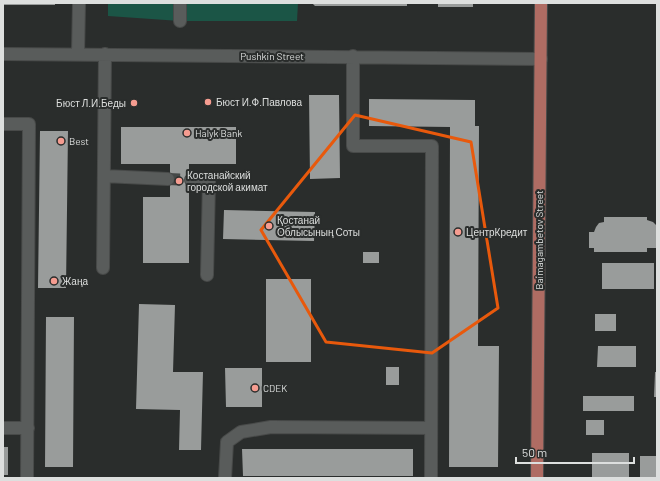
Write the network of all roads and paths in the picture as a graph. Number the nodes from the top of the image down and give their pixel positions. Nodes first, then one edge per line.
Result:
1 (79, 3) edge
2 (180, 3) edge
3 (541, 3) edge
4 (180, 21) dead end
5 (3, 54) edge
6 (78, 54) junction
7 (105, 54) junction
8 (353, 56) junction
9 (541, 59) junction
10 (3, 124) edge
11 (104, 176) junction
12 (168, 179) tunnel mouth
13 (191, 180) tunnel mouth
14 (104, 268) dead end
15 (207, 275) dead end
16 (3, 428) edge
17 (28, 428) junction
18 (431, 428) junction
19 (27, 478) edge
20 (225, 478) edge
21 (431, 478) edge
22 (537, 478) edge

1 - 6 street
2 - 4 street
3 - 9 main road, Baimagambetov Street
5 - 6 street, Pushkin Street
6 - 7 street, Pushkin Street
7 - 8 street, Pushkin Street
7 - 11 street
8 - 9 street, Pushkin Street
8 - 18 street
9 - 22 main road, Baimagambetov Street
10 - 17 street
11 - 12 street
11 - 14 street
13 - 15 street
16 - 17 street
17 - 19 street
18 - 20 street
18 - 21 street

